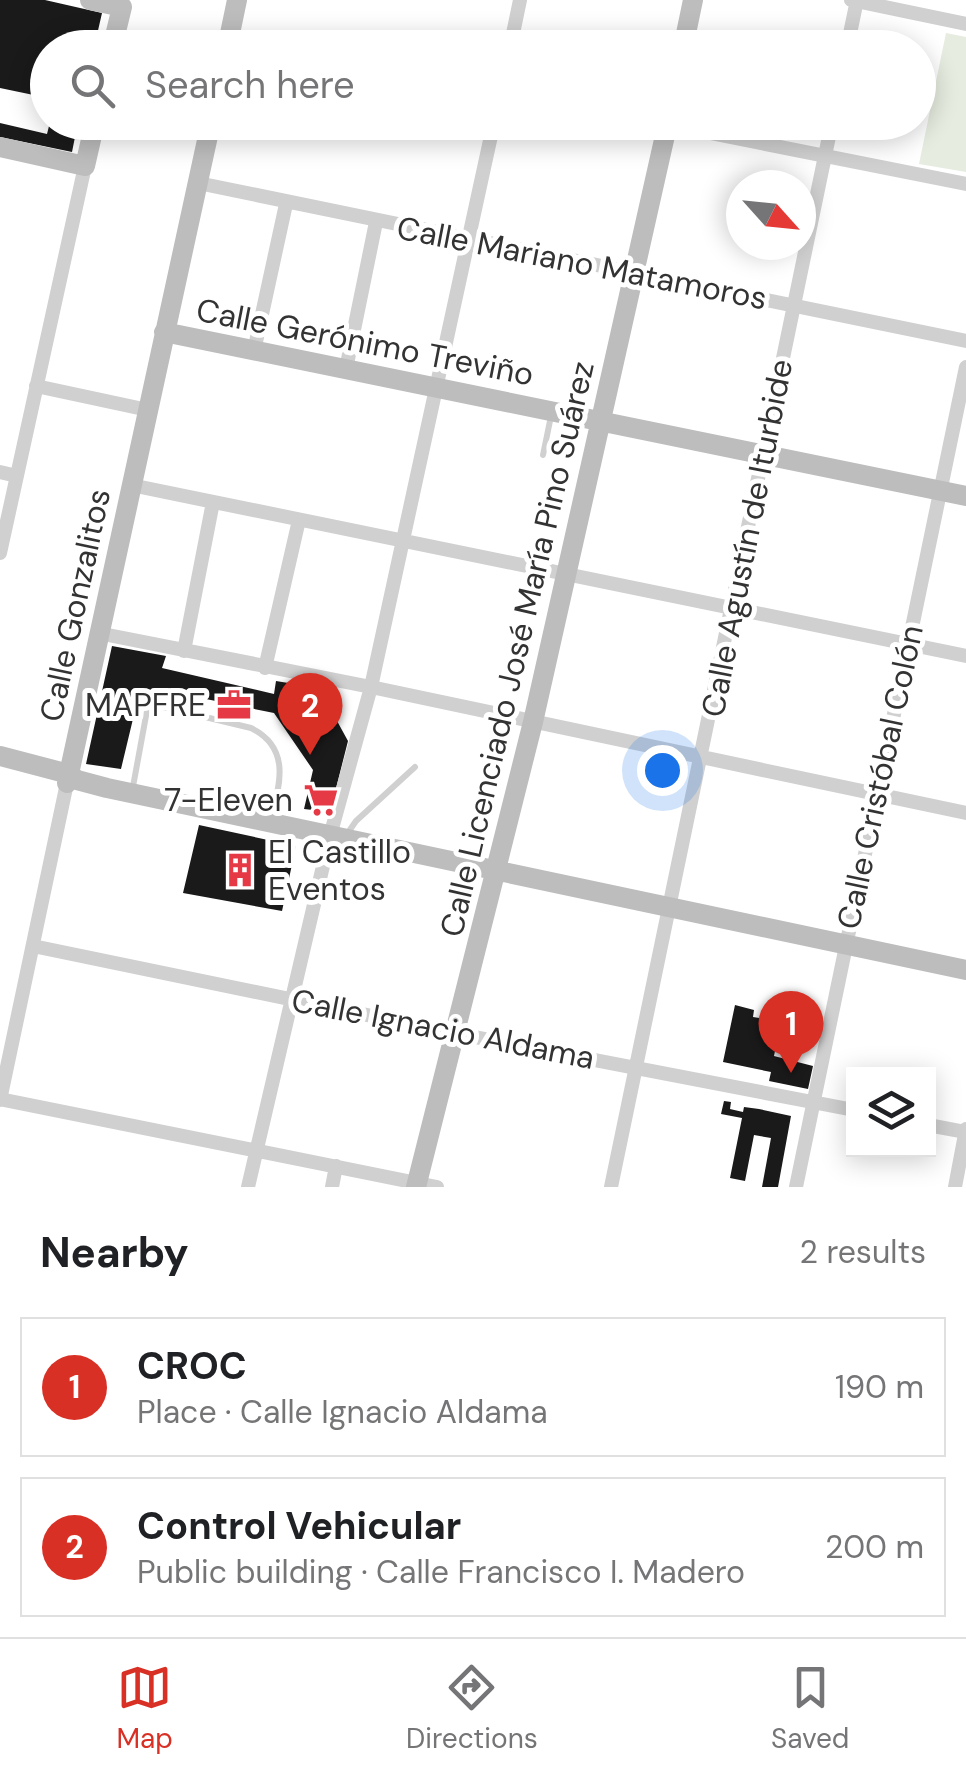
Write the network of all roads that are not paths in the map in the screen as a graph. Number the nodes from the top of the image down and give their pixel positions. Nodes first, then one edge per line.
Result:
1 (90, 0) edge
2 (237, 0) edge
3 (520, 0) edge
4 (693, 0) edge
5 (855, 0) edge
6 (122, 4) edge
7 (966, 24) edge
8 (116, 30) edge
9 (230, 30) edge
10 (514, 30) edge
11 (687, 30) edge
12 (851, 30) edge
13 (91, 140) edge
14 (205, 140) edge
15 (490, 140) edge
16 (661, 140) edge
17 (750, 140) edge
18 (829, 140) edge
19 (0, 148) edge
20 (826, 155) junction
21 (85, 166) junction
22 (198, 184) junction
23 (966, 184) edge
24 (286, 204) junction
25 (376, 222) junction
26 (467, 241) junction
27 (635, 273) junction
28 (794, 306) junction
29 (164, 332) junction
30 (966, 341) edge
31 (254, 350) junction
32 (966, 367) edge
33 (346, 369) junction
34 (36, 386) junction
35 (436, 386) junction
36 (148, 410) junction
37 (553, 410) junction
38 (604, 420) junction
39 (543, 454) dead end
40 (764, 454) junction
41 (0, 472) edge
42 (17, 476) junction
43 (132, 485) junction
44 (940, 491) junction
45 (966, 496) edge
46 (213, 502) junction
47 (299, 520) junction
48 (403, 540) junction
49 (0, 552) edge
50 (568, 574) junction
51 (733, 608) junction
52 (98, 633) junction
53 (908, 643) junction
54 (184, 652) junction
55 (966, 656) edge
56 (265, 668) junction
57 (371, 687) junction
58 (534, 722) junction
59 (0, 756) edge
60 (703, 757) junction
61 (415, 766) dead end
62 (0, 769) edge
63 (71, 779) junction
64 (132, 793) junction
65 (876, 794) junction
66 (966, 813) edge
67 (270, 823) junction
68 (337, 838) junction
69 (495, 873) junction
70 (667, 909) junction
71 (33, 946) junction
72 (844, 947) junction
73 (966, 970) edge
74 (292, 999) junction
75 (454, 1034) junction
76 (636, 1066) junction
77 (0, 1100) edge
78 (814, 1102) junction
79 (846, 1108) edge
80 (936, 1125) edge
81 (966, 1131) edge
82 (256, 1151) junction
83 (336, 1166) junction
84 (423, 1186) edge
85 (248, 1187) edge
86 (332, 1187) edge
87 (611, 1187) edge
88 (796, 1187) edge
89 (955, 1187) edge

1 - 6 street
2 - 9 street
3 - 10 street
4 - 11 street
5 - 7 street
5 - 12 street
6 - 8 street
13 - 21 street
14 - 22 street, Calle Gonzalitos
15 - 26 street
16 - 27 street, Calle Licenciado José María Pino Suárez
17 - 20 street
18 - 20 street, Calle Agustín de Iturbide
19 - 21 street
20 - 23 street
20 - 28 street, Calle Agustín de Iturbide
21 - 34 street
22 - 24 street, Calle Mariano Matamoros
22 - 29 street, Calle Gonzalitos
24 - 25 street, Calle Mariano Matamoros
24 - 31 street
25 - 26 street, Calle Mariano Matamoros
25 - 33 street
26 - 27 street, Calle Mariano Matamoros
26 - 35 street
27 - 28 street, Calle Mariano Matamoros
27 - 38 street, Calle Licenciado José María Pino Suárez
28 - 30 street, Calle Mariano Matamoros
28 - 40 street, Calle Agustín de Iturbide
29 - 31 street, Calle Gerónimo Treviño
29 - 36 street, Calle Gonzalitos
31 - 33 street, Calle Gerónimo Treviño
32 - 44 street, Calle Cristóbal Colón
33 - 35 street, Calle Gerónimo Treviño
34 - 36 street
34 - 42 street
35 - 37 street, Calle Gerónimo Treviño
35 - 48 street
36 - 43 street, Calle Gonzalitos
37 - 38 street, Calle Gerónimo Treviño
37 - 39 lane
38 - 40 street, Calle Gerónimo Treviño
38 - 50 street, Calle Licenciado José María Pino Suárez
40 - 44 street, Calle Gerónimo Treviño
40 - 51 street, Calle Agustín de Iturbide
41 - 42 street
42 - 49 street
43 - 46 street
43 - 52 street, Calle Gonzalitos
44 - 45 street, Calle Gerónimo Treviño
44 - 53 street, Calle Cristóbal Colón
46 - 47 street
46 - 54 street
47 - 48 street
47 - 56 street
48 - 50 street
48 - 57 street
50 - 51 street
50 - 58 street, Calle Licenciado José María Pino Suárez
51 - 53 street
51 - 60 street, Calle Agustín de Iturbide
52 - 54 street
52 - 63 street, Calle Gonzalitos
53 - 55 street
53 - 65 street, Calle Cristóbal Colón
54 - 56 street
56 - 57 street
57 - 58 street
57 - 68 street
58 - 60 street
58 - 69 street, Calle Licenciado José María Pino Suárez
59 - 63 street
60 - 65 street
60 - 70 street, Calle Agustín de Iturbide
61 - 68 lane
62 - 63 street
63 - 64 street
63 - 71 street, Calle Gonzalitos
64 - 67 street
64 - 67 lane
65 - 66 street
65 - 72 street, Calle Cristóbal Colón
67 - 68 street
68 - 69 street
68 - 74 street
69 - 70 street
69 - 75 street, Calle Licenciado José María Pino Suárez
70 - 72 street
70 - 76 street, Calle Agustín de Iturbide
71 - 74 street, Calle Ignacio Aldama
71 - 77 street, Calle Gonzalitos
72 - 73 street
72 - 78 street, Calle Cristóbal Colón
74 - 75 street, Calle Ignacio Aldama
74 - 82 street
75 - 76 street, Calle Ignacio Aldama
75 - 84 street, Calle Licenciado José María Pino Suárez
76 - 78 street, Calle Ignacio Aldama
76 - 87 street, Calle Agustín de Iturbide
77 - 82 street
78 - 79 street, Calle Ignacio Aldama
78 - 88 street, Calle Cristóbal Colón
80 - 81 street
81 - 89 street
82 - 83 street
82 - 85 street
83 - 84 street
83 - 86 street

